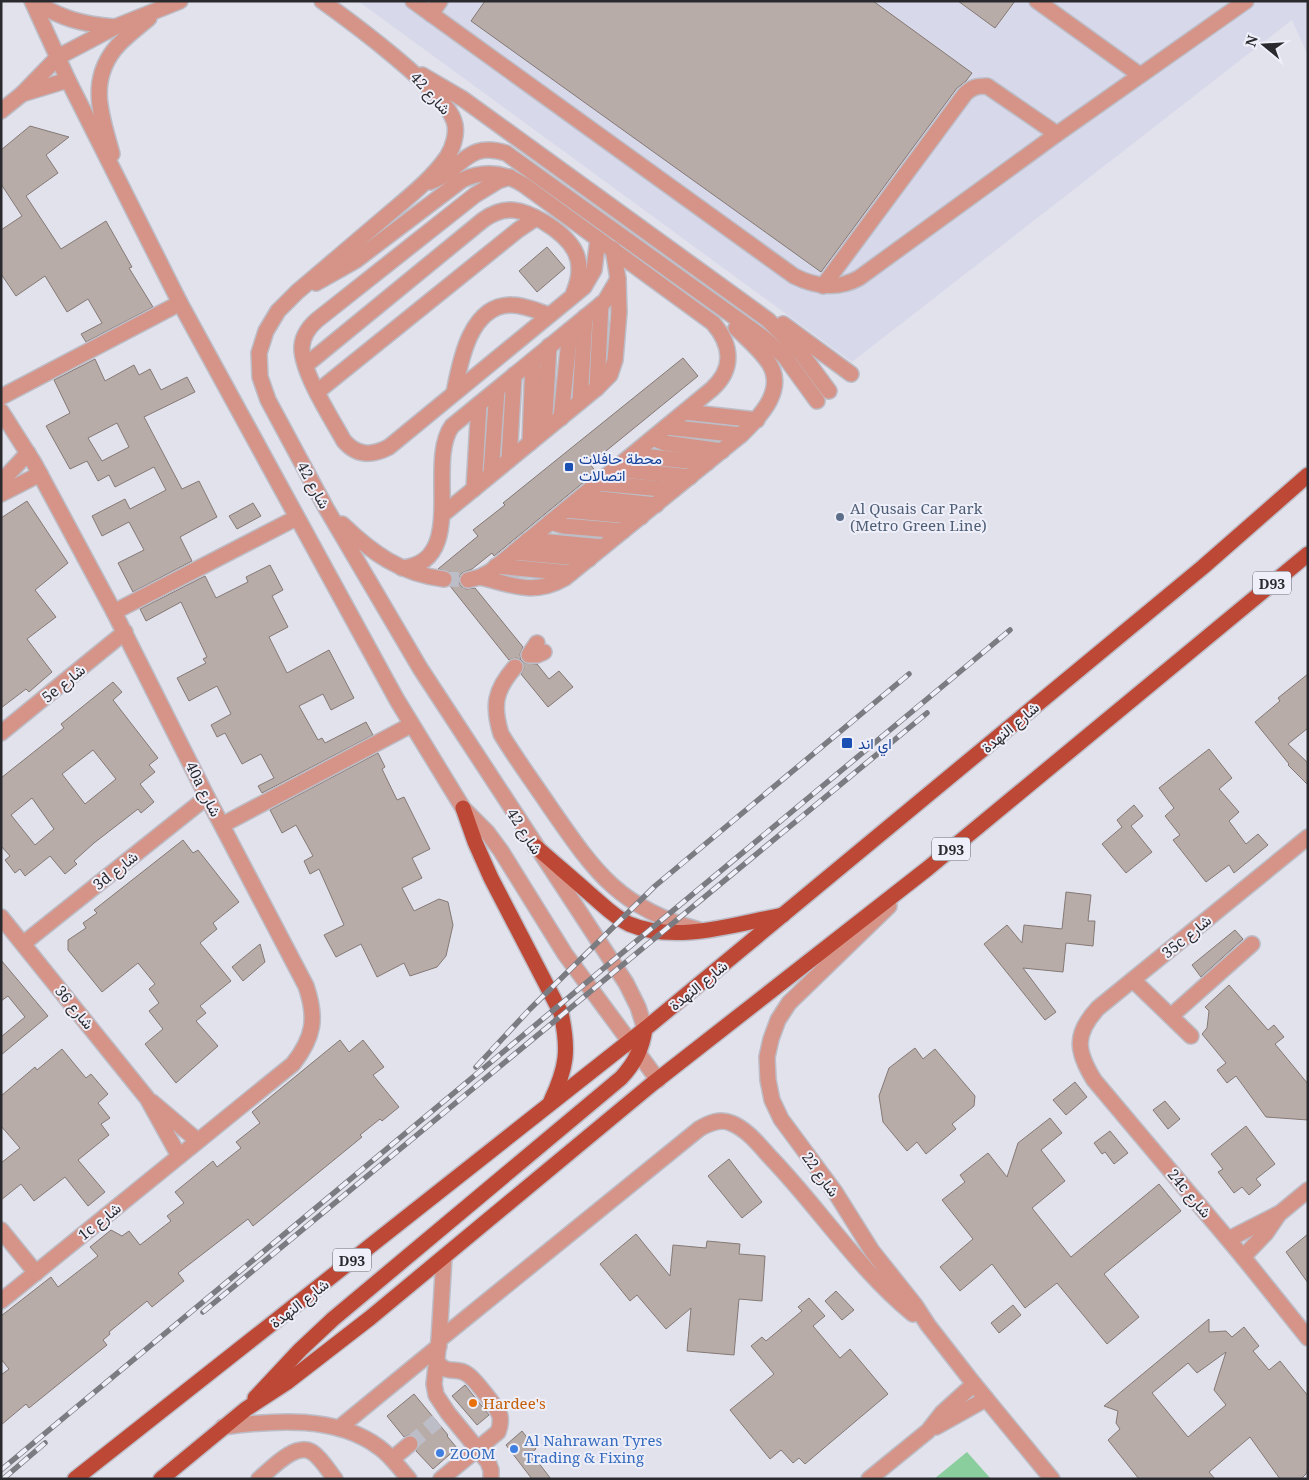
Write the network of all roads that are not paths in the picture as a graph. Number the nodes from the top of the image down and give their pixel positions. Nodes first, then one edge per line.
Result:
1 (32, 1) edge
2 (180, 1) edge
3 (322, 1) edge
4 (413, 1) edge
5 (440, 1) edge
6 (1037, 1) edge
7 (1245, 2) edge
8 (155, 12) junction
9 (431, 14) junction
10 (115, 27) junction
11 (58, 57) junction
12 (410, 70) junction
13 (1140, 75) junction
14 (68, 80) junction
15 (22, 94) junction
16 (1, 111) edge
17 (1057, 134) junction
18 (510, 177) junction
19 (424, 184) junction
20 (120, 185) junction
21 (536, 218) junction
22 (598, 239) junction
23 (613, 249) junction
24 (618, 279) junction
25 (823, 286) junction
26 (297, 292) junction
27 (573, 295) junction
28 (706, 298) junction
29 (180, 303) junction
30 (601, 304) junction
31 (756, 310) junction
32 (549, 315) junction
33 (585, 317) junction
34 (570, 330) junction
35 (550, 346) junction
36 (533, 360) junction
37 (306, 365) junction
38 (851, 374) dead end
39 (514, 375) junction
40 (597, 388) junction
41 (497, 390) junction
42 (318, 392) junction
43 (454, 393) junction
44 (1, 397) edge
45 (580, 402) junction
46 (479, 404) junction
47 (1, 411) edge
48 (685, 412) junction
49 (561, 418) junction
50 (757, 420) junction
51 (666, 427) junction
52 (544, 431) junction
53 (742, 435) junction
54 (653, 438) junction
55 (530, 443) junction
56 (722, 451) junction
57 (28, 453) junction
58 (632, 455) junction
59 (509, 460) junction
60 (707, 463) junction
61 (615, 469) junction
62 (40, 474) junction
63 (492, 474) junction
64 (1308, 475) edge
65 (690, 477) junction
66 (1, 482) edge
67 (598, 483) junction
68 (474, 489) junction
69 (673, 490) junction
70 (1, 494) edge
71 (580, 497) junction
72 (656, 505) junction
73 (326, 508) junction
74 (565, 510) junction
75 (442, 515) junction
76 (641, 517) junction
77 (296, 518) junction
78 (550, 522) junction
79 (623, 532) junction
80 (528, 540) junction
81 (603, 547) junction
82 (514, 552) junction
83 (1308, 554) edge
84 (589, 559) junction
85 (496, 566) junction
86 (402, 568) junction
87 (571, 573) junction
88 (444, 579) tunnel mouth
89 (114, 612) junction
90 (125, 632) junction
91 (515, 667) dead end
92 (411, 725) junction
93 (1, 733) edge
94 (207, 797) junction
95 (463, 808) junction
96 (222, 825) junction
97 (1308, 837) edge
98 (535, 846) junction
99 (927, 869) junction
100 (784, 914) junction
101 (1, 917) edge
102 (701, 930) junction
103 (24, 943) junction
104 (1252, 944) dead end
105 (1133, 980) junction
106 (1170, 1016) junction
107 (645, 1029) junction
108 (1191, 1036) dead end
109 (629, 1040) junction
110 (1079, 1046) joint
111 (639, 1054) junction
112 (658, 1080) junction
113 (147, 1098) junction
114 (548, 1106) junction
115 (198, 1142) junction
116 (179, 1156) junction
117 (1308, 1190) edge
118 (1279, 1214) junction
119 (1, 1230) edge
120 (1229, 1239) junction
121 (444, 1257) junction
122 (1244, 1257) junction
123 (36, 1273) junction
124 (1, 1301) edge
125 (928, 1325) junction
126 (1308, 1338) edge
127 (438, 1349) junction
128 (974, 1384) junction
129 (986, 1399) junction
130 (246, 1409) junction
131 (223, 1427) junction
132 (339, 1428) junction
133 (928, 1431) junction
134 (410, 1444) tunnel mouth
135 (477, 1448) junction
136 (392, 1459) junction
137 (75, 1479) edge
138 (161, 1479) edge
139 (259, 1479) edge
140 (335, 1479) edge
141 (409, 1479) edge
142 (441, 1479) edge
143 (491, 1479) edge
144 (869, 1479) edge
145 (1052, 1479) edge

1 - 10 street, شارع 42
1 - 11 street, شارع 42
2 - 8 street, شارع 42
3 - 12 street, شارع 42
4 - 9 street
5 - 9 street
6 - 13 street
7 - 13 street
8 - 10 street, شارع 42
8 - 20 street, شارع 42
9 - 25 street
10 - 11 street, شارع 42
11 - 14 street, شارع 42
11 - 15 street
12 - 19 street, شارع 42
12 - 31 street
13 - 17 street
14 - 15 street
14 - 20 street, شارع 42
15 - 16 street
17 - 25 street
17 - 25 street
18 - 22 street
18 - 26 street
18 - 37 street
19 - 26 street, شارع 42
19 - 28 street
20 - 29 street, شارع 42
21 - 27 street
21 - 37 street
21 - 42 street
22 - 23 street
22 - 27 street
23 - 24 street
23 - 48 street
24 - 30 street
24 - 40 street
26 - 73 street, شارع 42
27 - 32 street
28 - 31 street
28 - 50 street
29 - 44 street
29 - 77 street, شارع 42
30 - 33 street
30 - 40 street
31 - 38 street
32 - 43 street
32 - 43 street
33 - 34 street
33 - 45 street
34 - 35 street
34 - 49 street
35 - 36 street
35 - 52 street
36 - 39 street
36 - 55 street
37 - 42 street
39 - 41 street
39 - 59 street
40 - 45 street
41 - 46 street
41 - 63 street
42 - 43 street
45 - 49 street
46 - 68 street
46 - 75 street
47 - 57 street, 40a شارع
48 - 50 street
48 - 51 street
49 - 52 street
50 - 53 street
51 - 53 street
51 - 54 street
52 - 55 street
53 - 56 street
54 - 56 street
54 - 58 street
55 - 59 street
56 - 60 street
57 - 62 street, 40a شارع
57 - 66 street
58 - 60 street
58 - 61 street
59 - 63 street
60 - 65 street
61 - 65 street
61 - 67 street
62 - 70 street
62 - 89 street, 40a شارع
63 - 68 street
64 - 100 main road, شارع النهدة / D93
65 - 69 street
67 - 69 street
67 - 71 street
68 - 75 street
69 - 72 street
71 - 72 street
71 - 74 street
72 - 76 street
73 - 86 street
73 - 98 street, شارع 42
74 - 76 street
74 - 78 street
75 - 86 street
76 - 79 street
77 - 89 street
77 - 92 street, شارع 42
78 - 79 street
78 - 80 street
79 - 81 street
80 - 81 street
80 - 82 street
81 - 84 street
82 - 84 street
82 - 85 street
83 - 99 main road, D93
84 - 87 street
85 - 87 street
85 - 87 street
86 - 88 street
89 - 90 street, 40a شارع
90 - 93 street, 5e شارع
90 - 94 street, 40a شارع
91 - 102 street
92 - 95 street, شارع 42
92 - 96 street
94 - 96 street, 40a شارع
94 - 103 street, 3d شارع
95 - 109 street, شارع 42
95 - 114 main road
96 - 115 street, 40a شارع
97 - 105 street, 35c شارع
98 - 102 main road
98 - 107 street, شارع 42
99 - 112 main road, D93
99 - 125 street, شارع 22
100 - 102 main road
100 - 107 main road, شارع النهدة / D93
101 - 103 street, شارع 36
103 - 113 street, شارع 36
104 - 106 street
105 - 106 street
105 - 110 street, 35c شارع
106 - 108 street
107 - 109 main road, شارع النهدة / D93
107 - 111 main road
109 - 111 street, شارع 42
109 - 114 main road, شارع النهدة / D93
110 - 120 street, 24c شارع
111 - 112 street, شارع 42
111 - 130 main road
112 - 121 main road, D93
113 - 115 street, شارع 36
113 - 116 street, شارع 36
114 - 137 main road, شارع النهدة / D93
115 - 116 street, 1c شارع
116 - 123 street, 1c شارع
117 - 118 street
118 - 120 street
118 - 122 street
119 - 123 street
120 - 122 street, 24c شارع
121 - 127 street
121 - 130 main road, D93
122 - 126 street, 24c شارع
123 - 124 street, 1c شارع
125 - 127 street
125 - 128 street, شارع 22
127 - 132 street
127 - 135 street
127 - 135 street
128 - 129 street, شارع 22
128 - 133 street
129 - 133 street
129 - 145 street, شارع 22
130 - 131 main road, D93
131 - 132 street
131 - 138 main road, D93
132 - 136 street
133 - 144 street
134 - 136 street
135 - 142 street
135 - 143 street
136 - 141 street
139 - 140 street

